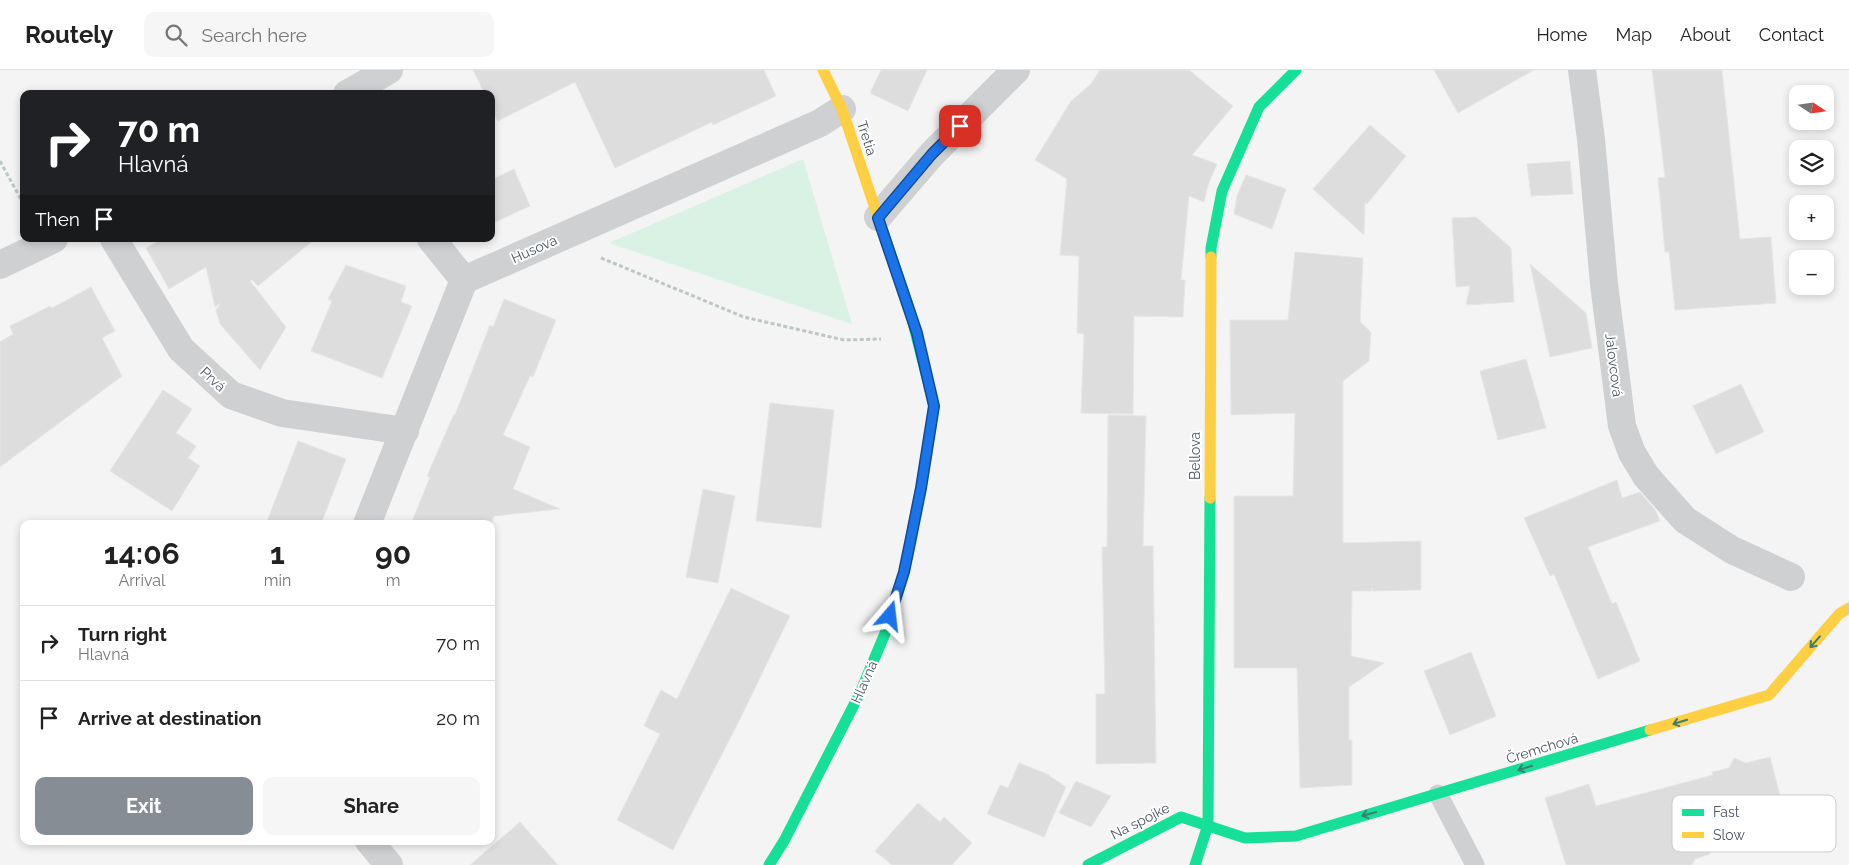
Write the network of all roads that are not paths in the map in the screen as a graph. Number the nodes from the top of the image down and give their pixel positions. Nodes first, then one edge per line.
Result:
1 (389, 70) edge
2 (823, 70) edge
3 (1016, 70) edge
4 (1296, 70) edge
5 (1582, 70) edge
6 (355, 90) edge
7 (842, 109) junction
8 (878, 218) junction
9 (48, 242) edge
10 (116, 242) edge
11 (433, 242) edge
12 (0, 265) edge
13 (464, 280) junction
14 (405, 431) junction
15 (369, 520) edge
16 (1791, 577) dead end
17 (1849, 608) edge
18 (1438, 794) junction
19 (1208, 825) junction
20 (372, 845) edge
21 (388, 865) edge
22 (769, 865) edge
23 (1088, 865) edge
24 (1195, 865) edge
25 (1475, 865) edge

1 - 6 street
2 - 7 street, Tretia
3 - 8 street
4 - 19 street, Bellova
5 - 16 street, Jalovcová
7 - 8 street, Tretia
7 - 13 street, Husova
8 - 22 street, Hlavná
9 - 12 street
10 - 14 street, Prvá
11 - 13 street
13 - 14 street
14 - 15 street
17 -> 18 street, Čremchová
18 -> 19 street, Čremchová
18 - 25 lane
19 - 23 street, Na spojke
19 - 24 street, Bellova
20 - 21 street

